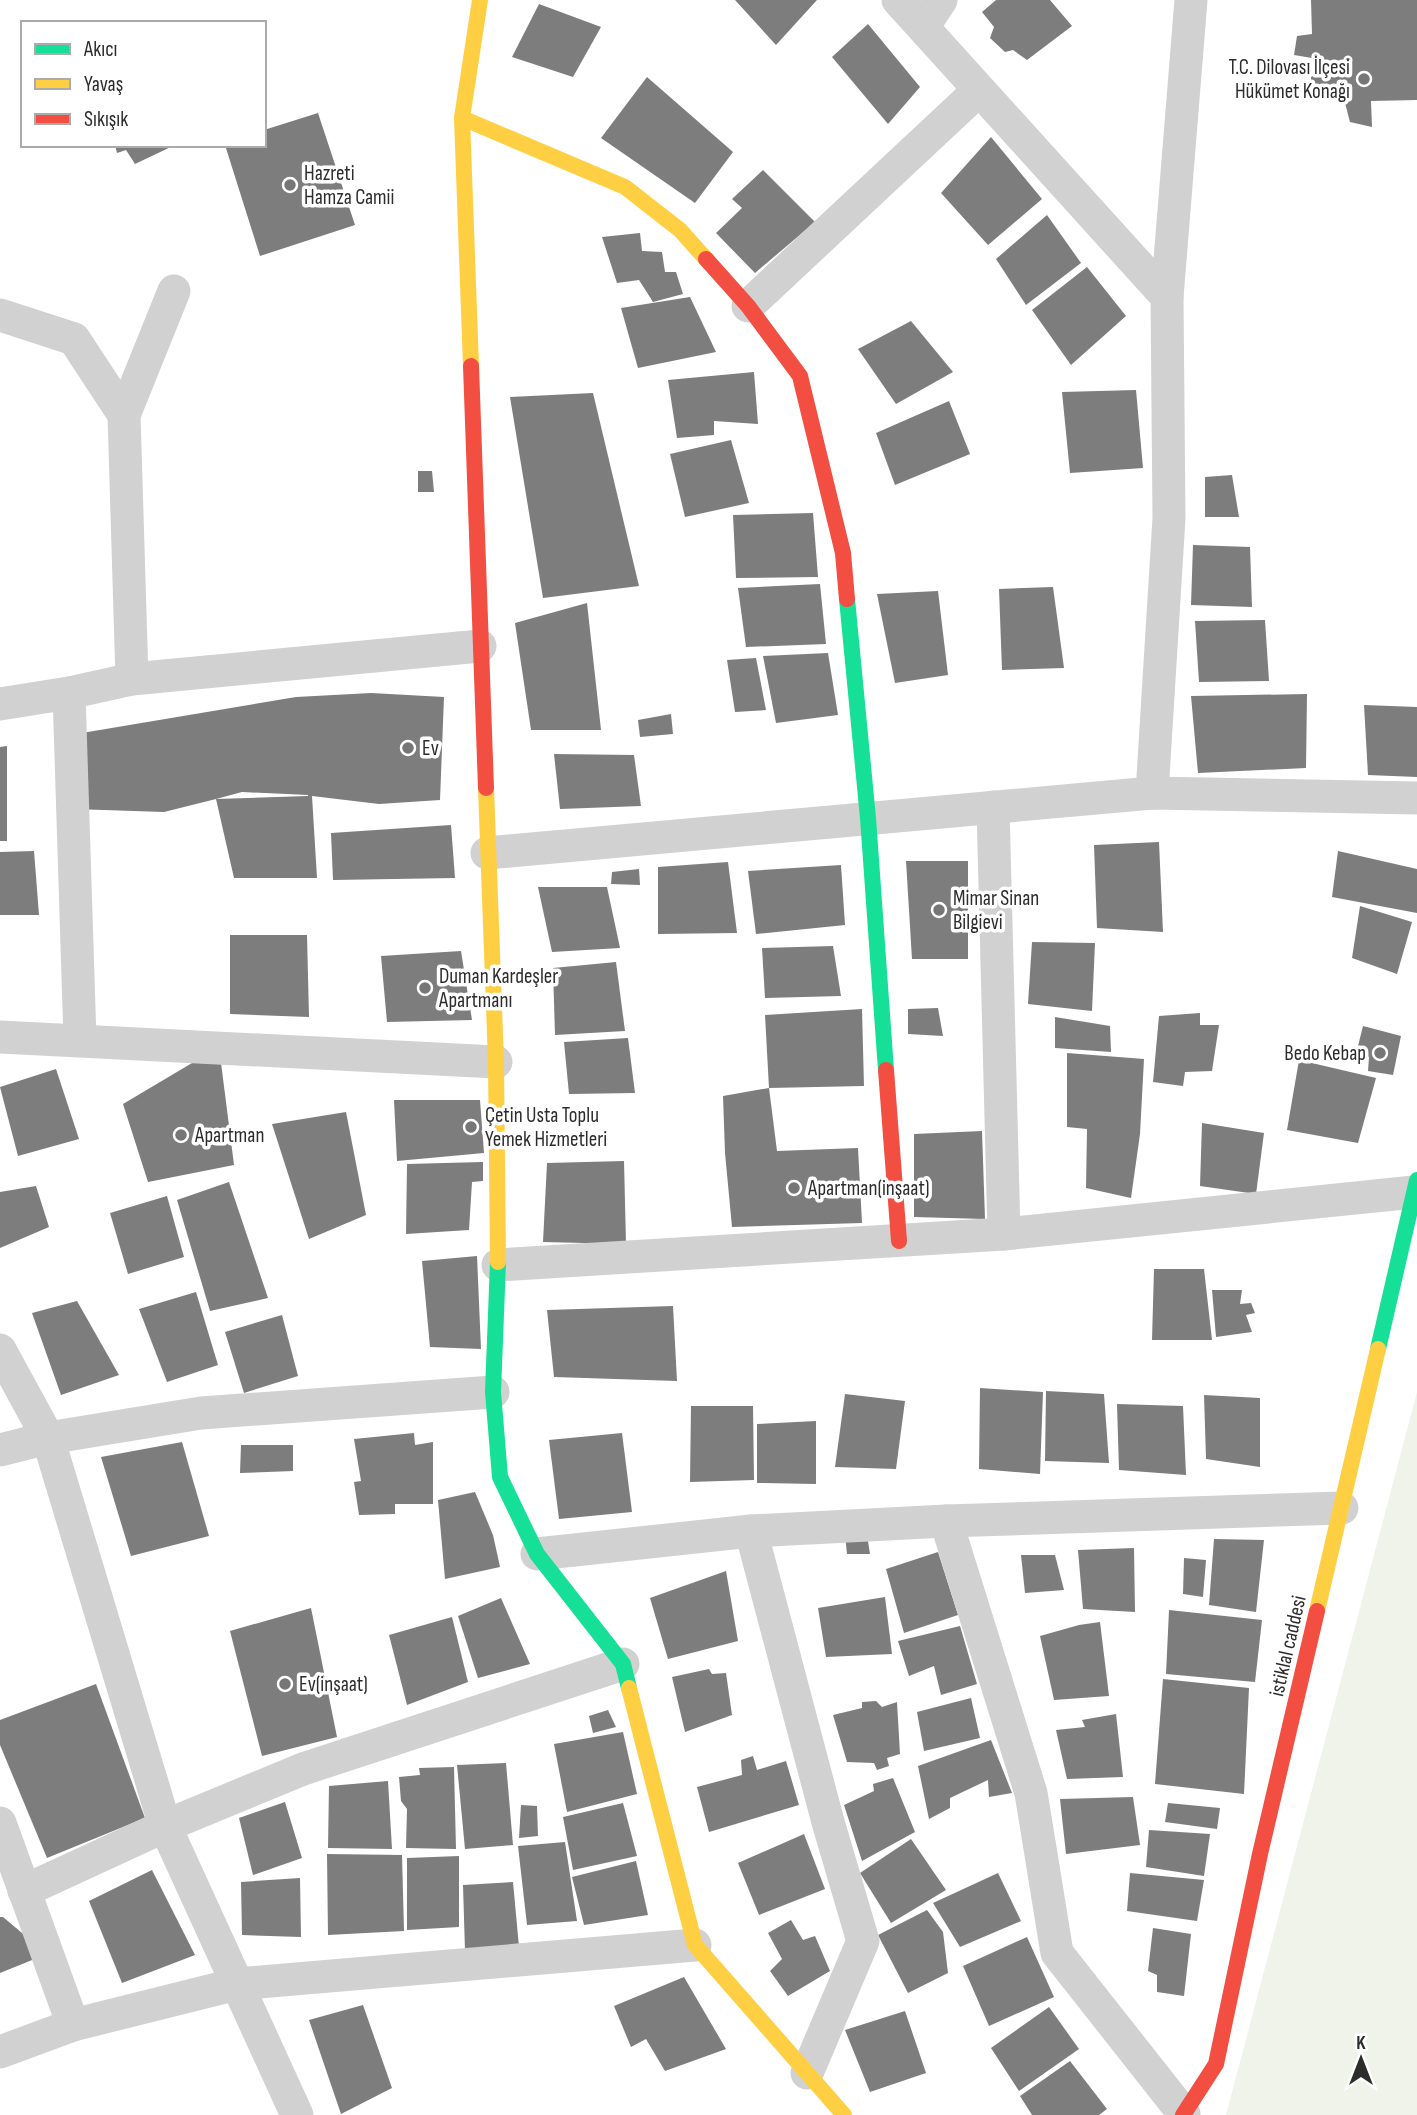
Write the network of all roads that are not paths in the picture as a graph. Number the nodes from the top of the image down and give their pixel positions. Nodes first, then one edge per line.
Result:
1 (480, 0) edge
2 (898, 0) edge
3 (941, 0) edge
4 (1191, 0) edge
5 (923, 27) junction
6 (979, 90) junction
7 (462, 118) junction
8 (174, 291) dead end
9 (1167, 297) junction
10 (748, 306) junction
11 (0, 315) edge
12 (124, 415) junction
13 (480, 646) junction
14 (132, 679) junction
15 (69, 693) junction
16 (0, 704) edge
17 (1152, 793) junction
18 (1417, 798) edge
19 (993, 807) junction
20 (868, 818) junction
21 (487, 853) junction
22 (0, 1037) edge
23 (80, 1040) junction
24 (496, 1062) junction
25 (1415, 1186) edge
26 (1004, 1234) junction
27 (899, 1241) junction
28 (498, 1265) junction
29 (0, 1350) edge
30 (494, 1392) junction
31 (48, 1438) junction
32 (0, 1450) edge
33 (1342, 1508) junction
34 (946, 1521) junction
35 (751, 1531) junction
36 (537, 1553) junction
37 (623, 1664) junction
38 (0, 1823) edge
39 (165, 1826) junction
40 (24, 1891) junction
41 (695, 1945) junction
42 (237, 1984) junction
43 (73, 2025) junction
44 (0, 2052) edge
45 (807, 2073) junction
46 (831, 2110) edge
47 (297, 2115) edge
48 (1184, 2115) edge
49 (1204, 2115) edge

1 - 7 street
2 - 5 street
3 - 5 street
4 - 9 street
5 - 6 street
6 - 9 street
6 - 10 street
7 - 10 street
7 - 13 street
8 - 12 street
9 - 17 street
10 - 20 street
11 - 12 street
12 - 14 street
13 - 14 street
13 - 21 street
14 - 15 street
15 - 16 street
15 - 23 street
17 - 18 street
17 - 19 street
19 - 20 street
19 - 26 street
20 - 21 street
20 - 27 street
21 - 24 street
22 - 23 street
23 - 24 street
24 - 28 street
25 - 26 street
25 - 33 street, istiklal caddesi
26 - 27 street
27 - 28 street
28 - 30 street
29 - 31 street
30 - 31 street
30 - 36 street
31 - 32 street
31 - 39 street
33 - 34 street
33 - 48 street, istiklal caddesi
34 - 35 street
34 - 48 street
35 - 36 street
35 - 45 street
36 - 37 street
37 - 39 street
37 - 41 street
38 - 40 street
39 - 40 street
39 - 42 street
40 - 43 street
41 - 42 street
41 - 45 street
42 - 43 street
42 - 47 street
43 - 44 street
45 - 46 street
48 - 49 street

